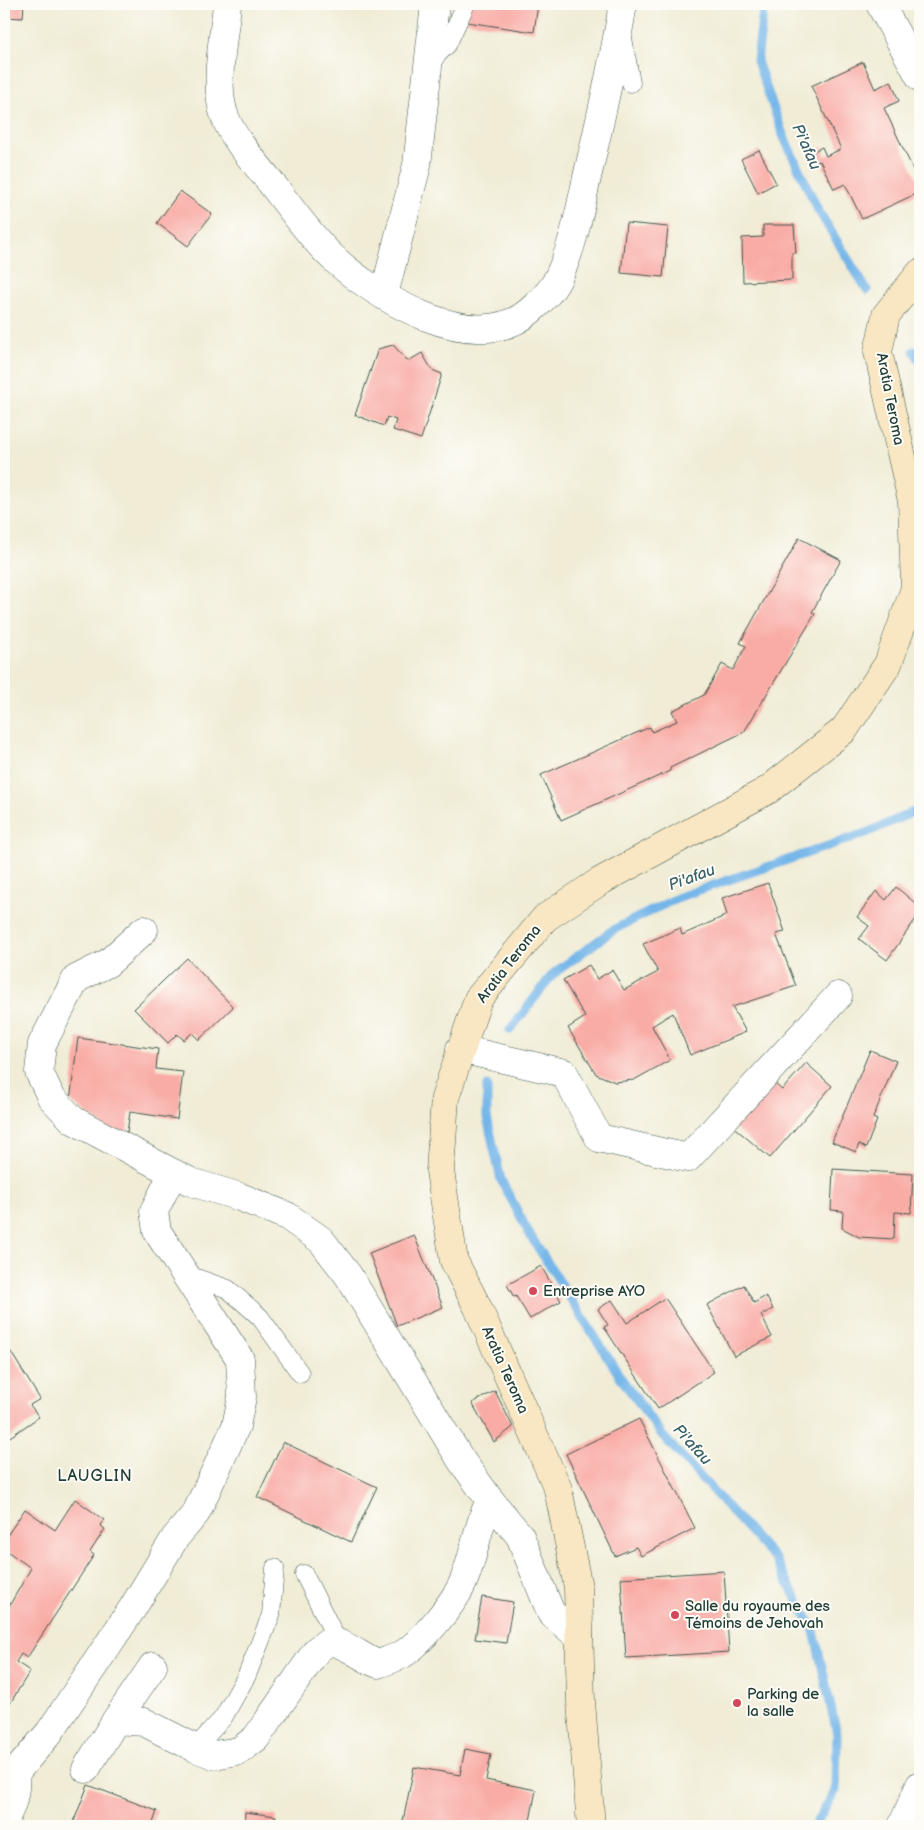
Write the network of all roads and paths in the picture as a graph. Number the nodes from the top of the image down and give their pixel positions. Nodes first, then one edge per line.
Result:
1 (227, 4) edge
2 (436, 4) edge
3 (466, 4) edge
4 (880, 4) edge
5 (622, 10) edge
6 (428, 64) junction
7 (920, 77) edge
8 (631, 83) dead end
9 (920, 273) edge
10 (384, 295) junction
11 (144, 930) dead end
12 (838, 996) dead end
13 (460, 1049) junction
14 (173, 1174) junction
15 (184, 1273) junction
16 (300, 1373) dead end
17 (490, 1500) junction
18 (275, 1568) dead end
19 (304, 1574) dead end
20 (579, 1637) junction
21 (340, 1644) junction
22 (153, 1666) dead end
23 (116, 1720) junction
24 (195, 1748) junction
25 (86, 1769) dead end
26 (12, 1777) edge
27 (920, 1784) edge
28 (6, 1826) edge
29 (591, 1826) edge
30 (902, 1826) edge

1 - 10 street
2 - 6 street
3 - 6 lane
4 - 7 street
5 - 8 lane
5 - 10 street
6 - 10 street
9 - 13 main road, Aratia Teroma
11 - 14 street
12 - 13 street
13 - 20 main road, Aratia Teroma
14 - 15 street
14 - 17 street
15 - 16 lane
15 - 26 street
17 - 20 street
17 - 21 street
18 - 24 lane
19 - 21 lane
20 - 29 main road, Aratia Teroma
21 - 24 street
22 - 23 street
23 - 24 street
23 - 25 street
26 - 28 lane
27 - 30 street

